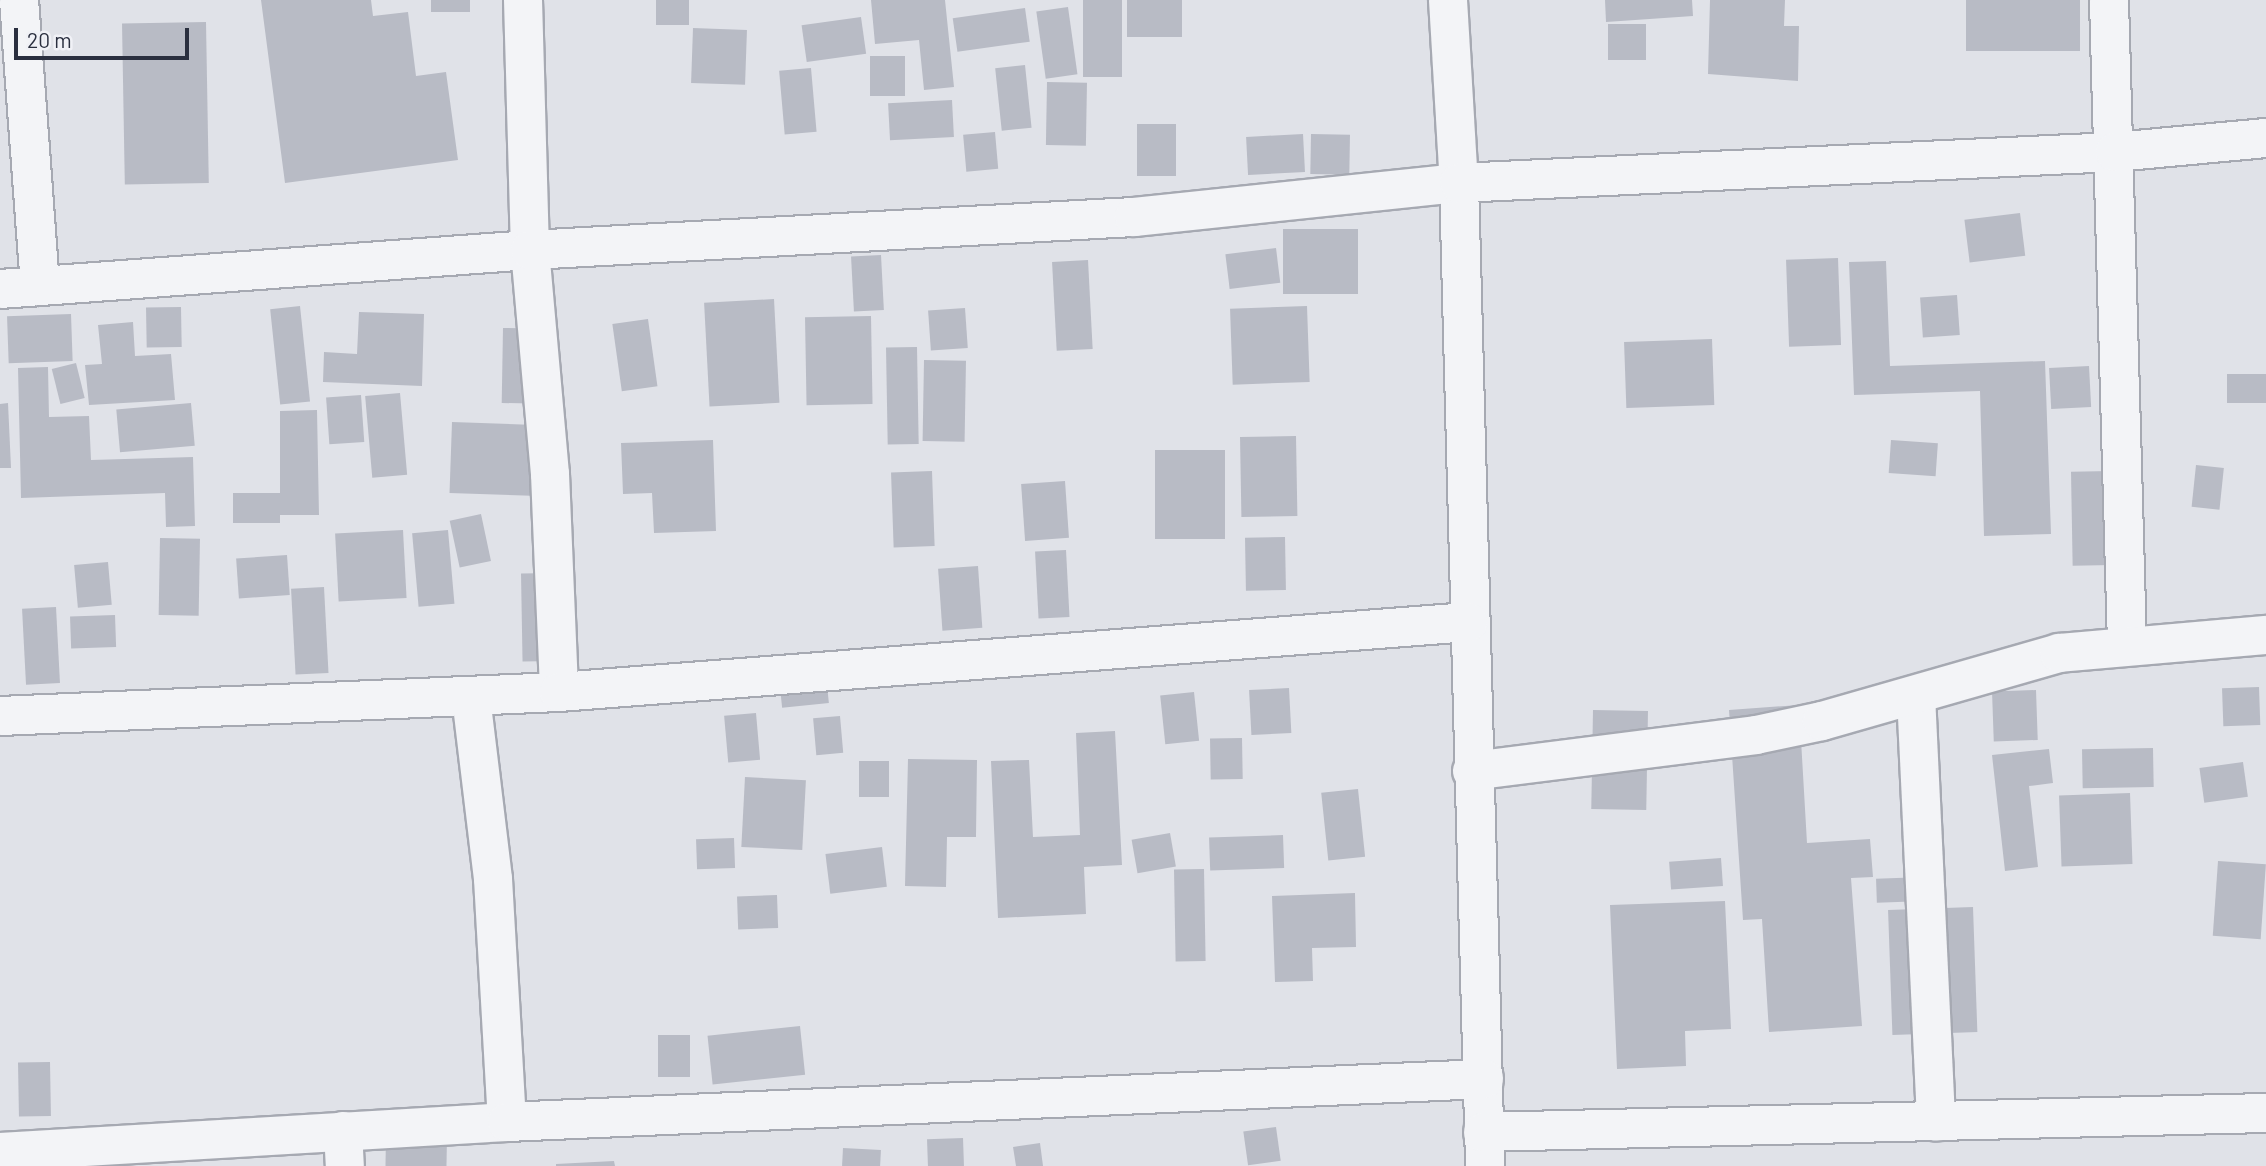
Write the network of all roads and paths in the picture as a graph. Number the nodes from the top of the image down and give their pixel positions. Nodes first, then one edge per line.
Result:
1 (19, 0) edge
2 (523, 0) edge
3 (1448, 0) edge
4 (2109, 0) edge
5 (2266, 138) edge
6 (2115, 152) junction
7 (1459, 183) junction
8 (530, 250) junction
9 (40, 286) junction
10 (0, 289) edge
11 (1468, 622) junction
12 (2266, 635) edge
13 (2127, 644) junction
14 (559, 692) junction
15 (1916, 695) junction
16 (471, 697) junction
17 (0, 716) edge
18 (1472, 771) junction
19 (1484, 1079) junction
20 (2266, 1113) edge
21 (507, 1122) junction
22 (1936, 1122) junction
23 (344, 1149) edge
24 (1484, 1149) edge
25 (0, 1152) edge

1 - 9 street
2 - 8 street
3 - 7 street
4 - 6 street
5 - 6 street
6 - 7 street
6 - 13 street
7 - 8 street
7 - 11 street
8 - 9 street
8 - 14 street
9 - 10 street
11 - 14 street
11 - 18 street
12 - 13 street
13 - 15 street
14 - 16 street
15 - 18 street
15 - 22 street
16 - 17 street
16 - 21 street
18 - 19 street
19 - 21 street
19 - 24 street
20 - 22 street
21 - 23 street
22 - 24 street
23 - 25 street

